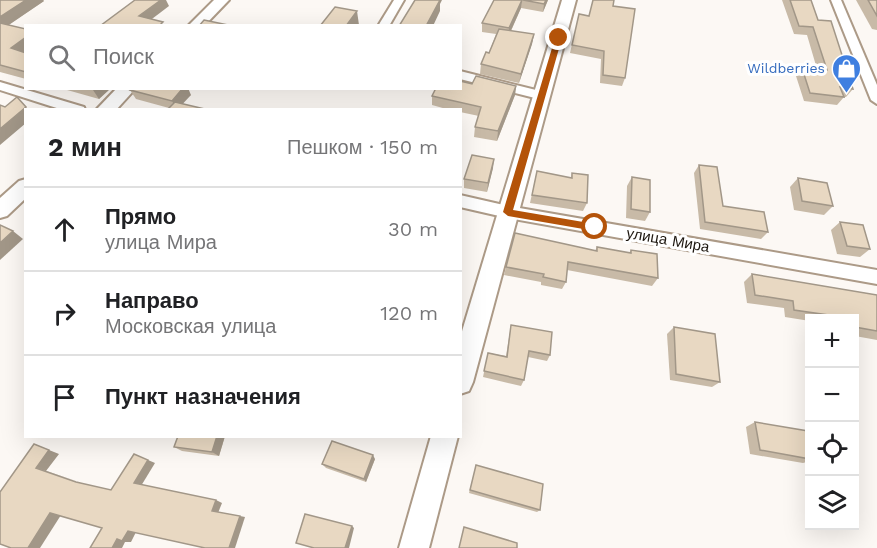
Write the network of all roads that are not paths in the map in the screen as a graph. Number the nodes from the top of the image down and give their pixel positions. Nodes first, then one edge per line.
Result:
1 (222, 0) edge
2 (399, 0) edge
3 (569, 0) edge
4 (836, 0) edge
5 (197, 24) edge
6 (384, 24) edge
7 (462, 76) edge
8 (0, 86) edge
9 (126, 90) edge
10 (543, 96) junction
11 (877, 100) edge
12 (72, 108) edge
13 (107, 108) edge
14 (24, 188) edge
15 (462, 201) edge
16 (0, 210) edge
17 (508, 212) junction
18 (877, 277) edge
19 (462, 375) edge
20 (444, 438) edge
21 (414, 548) edge

1 - 5 street
2 - 6 street
3 - 10 street
4 - 11 street
7 - 10 street
8 - 12 street
9 - 13 street
10 - 17 street
14 - 16 street
15 - 17 street, улица Мира
17 - 18 street, улица Мира
17 - 19 street
20 - 21 street

